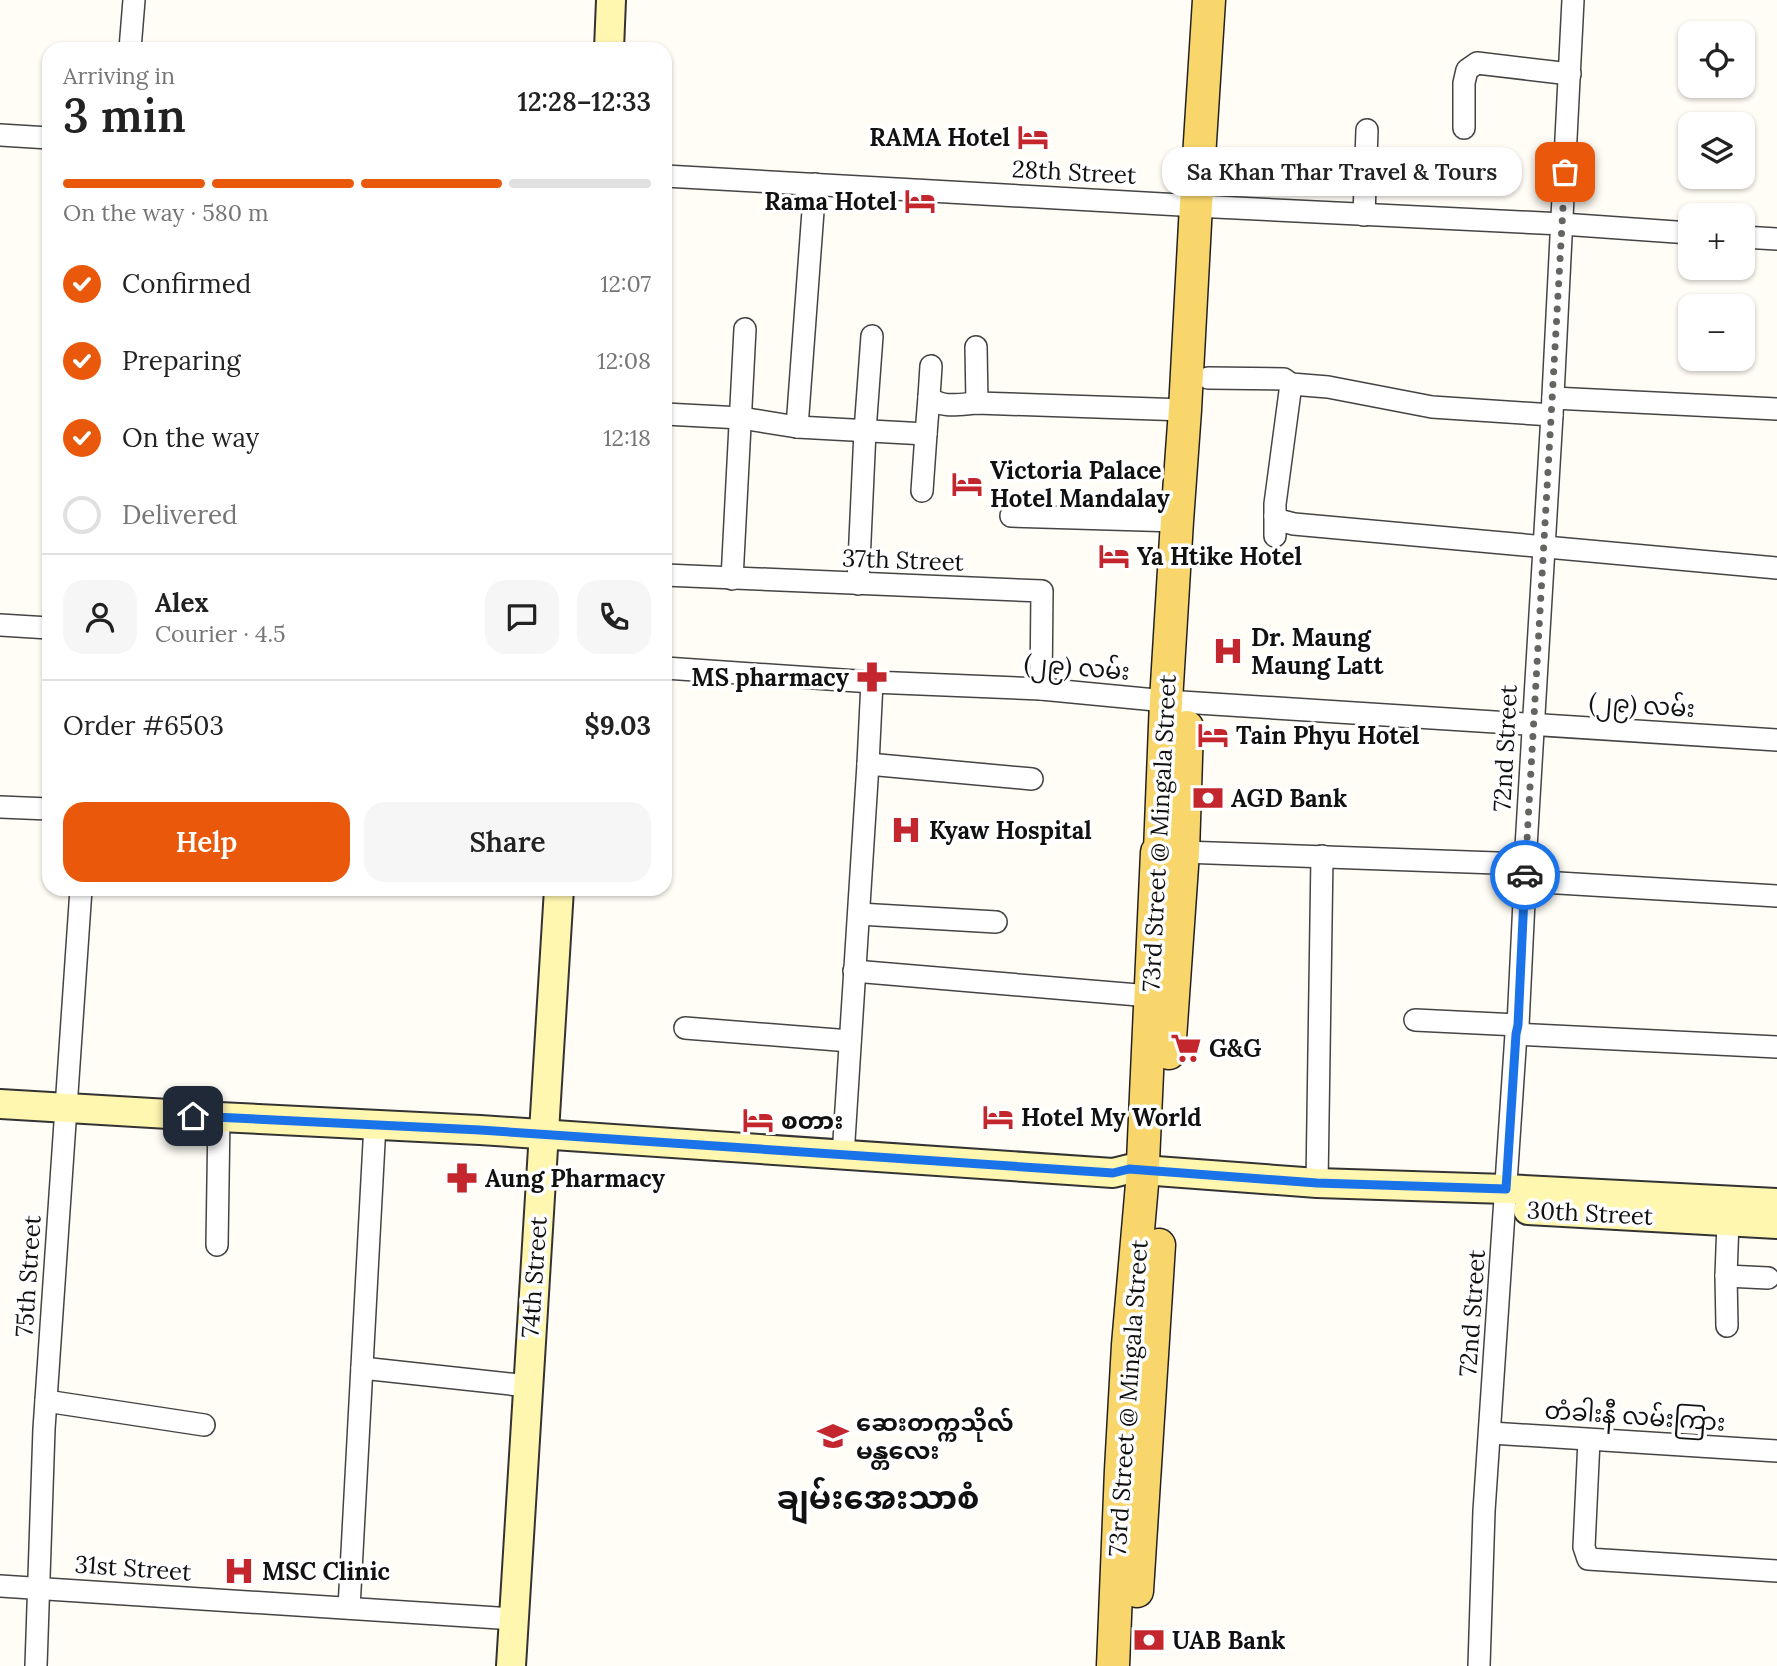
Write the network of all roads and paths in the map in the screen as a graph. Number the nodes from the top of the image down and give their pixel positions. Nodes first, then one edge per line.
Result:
1 (134, 0) edge
2 (611, 0) edge
3 (1209, 0) edge
4 (1231, 0) edge
5 (1573, 0) edge
6 (131, 42) edge
7 (608, 42) edge
8 (1570, 74) junction
9 (1464, 128) dead end
10 (1367, 130) dead end
11 (0, 135) edge
12 (42, 138) edge
13 (672, 176) edge
14 (815, 184) junction
15 (1206, 206) junction
16 (1364, 215) junction
17 (1562, 224) junction
18 (1678, 232) edge
19 (1755, 238) edge
20 (1777, 239) edge
21 (745, 329) dead end
22 (872, 336) dead end
23 (976, 347) dead end
24 (931, 366) dead end
25 (1208, 378) junction
26 (1291, 384) junction
27 (929, 397) junction
28 (977, 402) junction
29 (1552, 407) junction
30 (1777, 409) edge
31 (1185, 410) junction
32 (672, 414) edge
33 (741, 418) junction
34 (797, 427) junction
35 (865, 431) junction
36 (926, 434) junction
37 (922, 491) dead end
38 (1011, 516) dead end
39 (1177, 521) junction
40 (1544, 548) junction
41 (1777, 568) edge
42 (672, 575) edge
43 (732, 579) junction
44 (858, 584) junction
45 (0, 625) edge
46 (42, 628) edge
47 (672, 668) edge
48 (872, 681) junction
49 (1041, 689) junction
50 (1177, 701) junction
51 (1533, 724) junction
52 (1777, 740) edge
53 (868, 764) junction
54 (1032, 779) dead end
55 (0, 807) edge
56 (42, 809) edge
57 (1183, 852) junction
58 (1322, 856) junction
59 (1525, 872) junction
60 (81, 896) edge
61 (559, 896) edge
62 (1777, 896) edge
63 (859, 914) junction
64 (996, 922) dead end
65 (854, 971) junction
66 (1150, 996) junction
67 (1415, 1020) dead end
68 (685, 1028) dead end
69 (1517, 1030) junction
70 (850, 1041) junction
71 (1777, 1047) edge
72 (0, 1104) edge
73 (66, 1109) junction
74 (219, 1117) junction
75 (375, 1124) junction
76 (543, 1135) junction
77 (843, 1156) junction
78 (1144, 1177) junction
79 (1317, 1183) junction
80 (1505, 1199) junction
81 (1777, 1203) edge
82 (1728, 1221) junction
83 (1777, 1224) edge
84 (217, 1245) dead end
85 (1726, 1276) junction
86 (1768, 1278) dead end
87 (1727, 1326) dead end
88 (362, 1368) junction
89 (528, 1386) junction
90 (46, 1401) junction
91 (204, 1425) dead end
92 (1491, 1433) junction
93 (1590, 1440) junction
94 (1777, 1451) edge
95 (1777, 1571) edge
96 (0, 1586) edge
97 (39, 1588) junction
98 (349, 1608) junction
99 (514, 1619) junction
100 (36, 1666) edge
101 (511, 1666) edge
102 (1113, 1666) edge
103 (1134, 1666) edge
104 (1479, 1666) edge

1 - 6 street
2 - 7 main road
3 - 15 main road, 73rd Street @ Mingala Street
4 - 15 main road, 73rd Street @ Mingala Street
5 - 8 street, 72nd Street
8 - 9 street
8 - 17 street, 72nd Street
10 - 16 street
11 - 12 street
13 - 14 street, 28th Street
14 - 15 street, 28th Street
14 - 34 street
15 - 16 street, 28th Street
15 - 25 main road, 73rd Street @ Mingala Street
15 - 31 main road, 73rd Street @ Mingala Street
16 - 17 street, 28th Street
17 - 18 street, 28th Street
17 - 29 street, 72nd Street
19 - 20 street
21 - 33 street
22 - 35 street
23 - 28 street
24 - 27 street
25 - 26 street
25 - 50 main road, 73rd Street @ Mingala Street
26 - 29 street
26 - 40 street
27 - 28 street
27 - 36 street
28 - 31 street
29 - 30 street
29 - 40 street, 72nd Street
31 - 39 main road, 73rd Street @ Mingala Street
32 - 33 street
33 - 34 street
33 - 43 street
34 - 35 street
35 - 36 street
35 - 44 street
36 - 37 street
38 - 39 street
39 - 50 main road, 73rd Street @ Mingala Street
40 - 41 street
40 - 51 street, 72nd Street
42 - 43 street, 37th Street
43 - 44 street, 37th Street
44 - 49 street, 37th Street
45 - 46 street
47 - 48 street, (၂၉) လမ်း
48 - 49 street, (၂၉) လမ်း
48 - 53 street
49 - 50 street, (၂၉) လမ်း
50 - 51 street, (၂၉) လမ်း
50 - 57 main road, 73rd Street @ Mingala Street
50 - 66 main road, 73rd Street @ Mingala Street
51 - 52 street, (၂၉) လမ်း
51 - 59 street, 72nd Street
53 - 54 street
53 - 63 street
55 - 56 street
57 - 58 street
57 - 78 main road, 73rd Street @ Mingala Street
58 - 59 street
58 - 79 street
59 - 62 street
59 - 69 street, 72nd Street
60 - 73 street, 75th Street
61 - 76 main road, 74th Street
63 - 64 street
63 - 65 street
65 - 66 street
65 - 70 street
66 - 78 main road, 73rd Street @ Mingala Street
67 - 69 street
68 - 70 street
69 - 71 street
69 - 80 street, 72nd Street
70 - 77 street
72 - 73 main road, 30th Street
73 - 74 main road, 30th Street
73 - 90 street, 75th Street
74 - 75 main road, 30th Street
74 - 84 street
75 - 76 main road, 30th Street
75 - 88 street
76 - 77 main road, 30th Street
76 - 89 main road, 74th Street
77 - 78 main road, 30th Street
78 - 79 main road, 30th Street
78 - 80 main road, 30th Street
78 - 102 main road, 73rd Street @ Mingala Street
78 - 103 main road, 73rd Street @ Mingala Street
79 - 80 main road, 30th Street
80 - 81 main road, 30th Street
80 - 82 main road, 30th Street
80 - 92 street, 72nd Street
82 - 83 main road, 30th Street
82 - 85 street
85 - 86 street
85 - 87 street
88 - 89 street
88 - 98 street
89 - 99 main road, 74th Street
90 - 91 street
90 - 97 street, 75th Street
92 - 93 street, တံခါးနီ လမ်းကြား
92 - 104 street, 72nd Street
93 - 94 street, တံခါးနီ လမ်းကြား
93 - 95 street
96 - 97 street, 31st Street
97 - 98 street, 31st Street
97 - 100 street, 75th Street
98 - 99 street, 31st Street
99 - 101 main road, 74th Street

